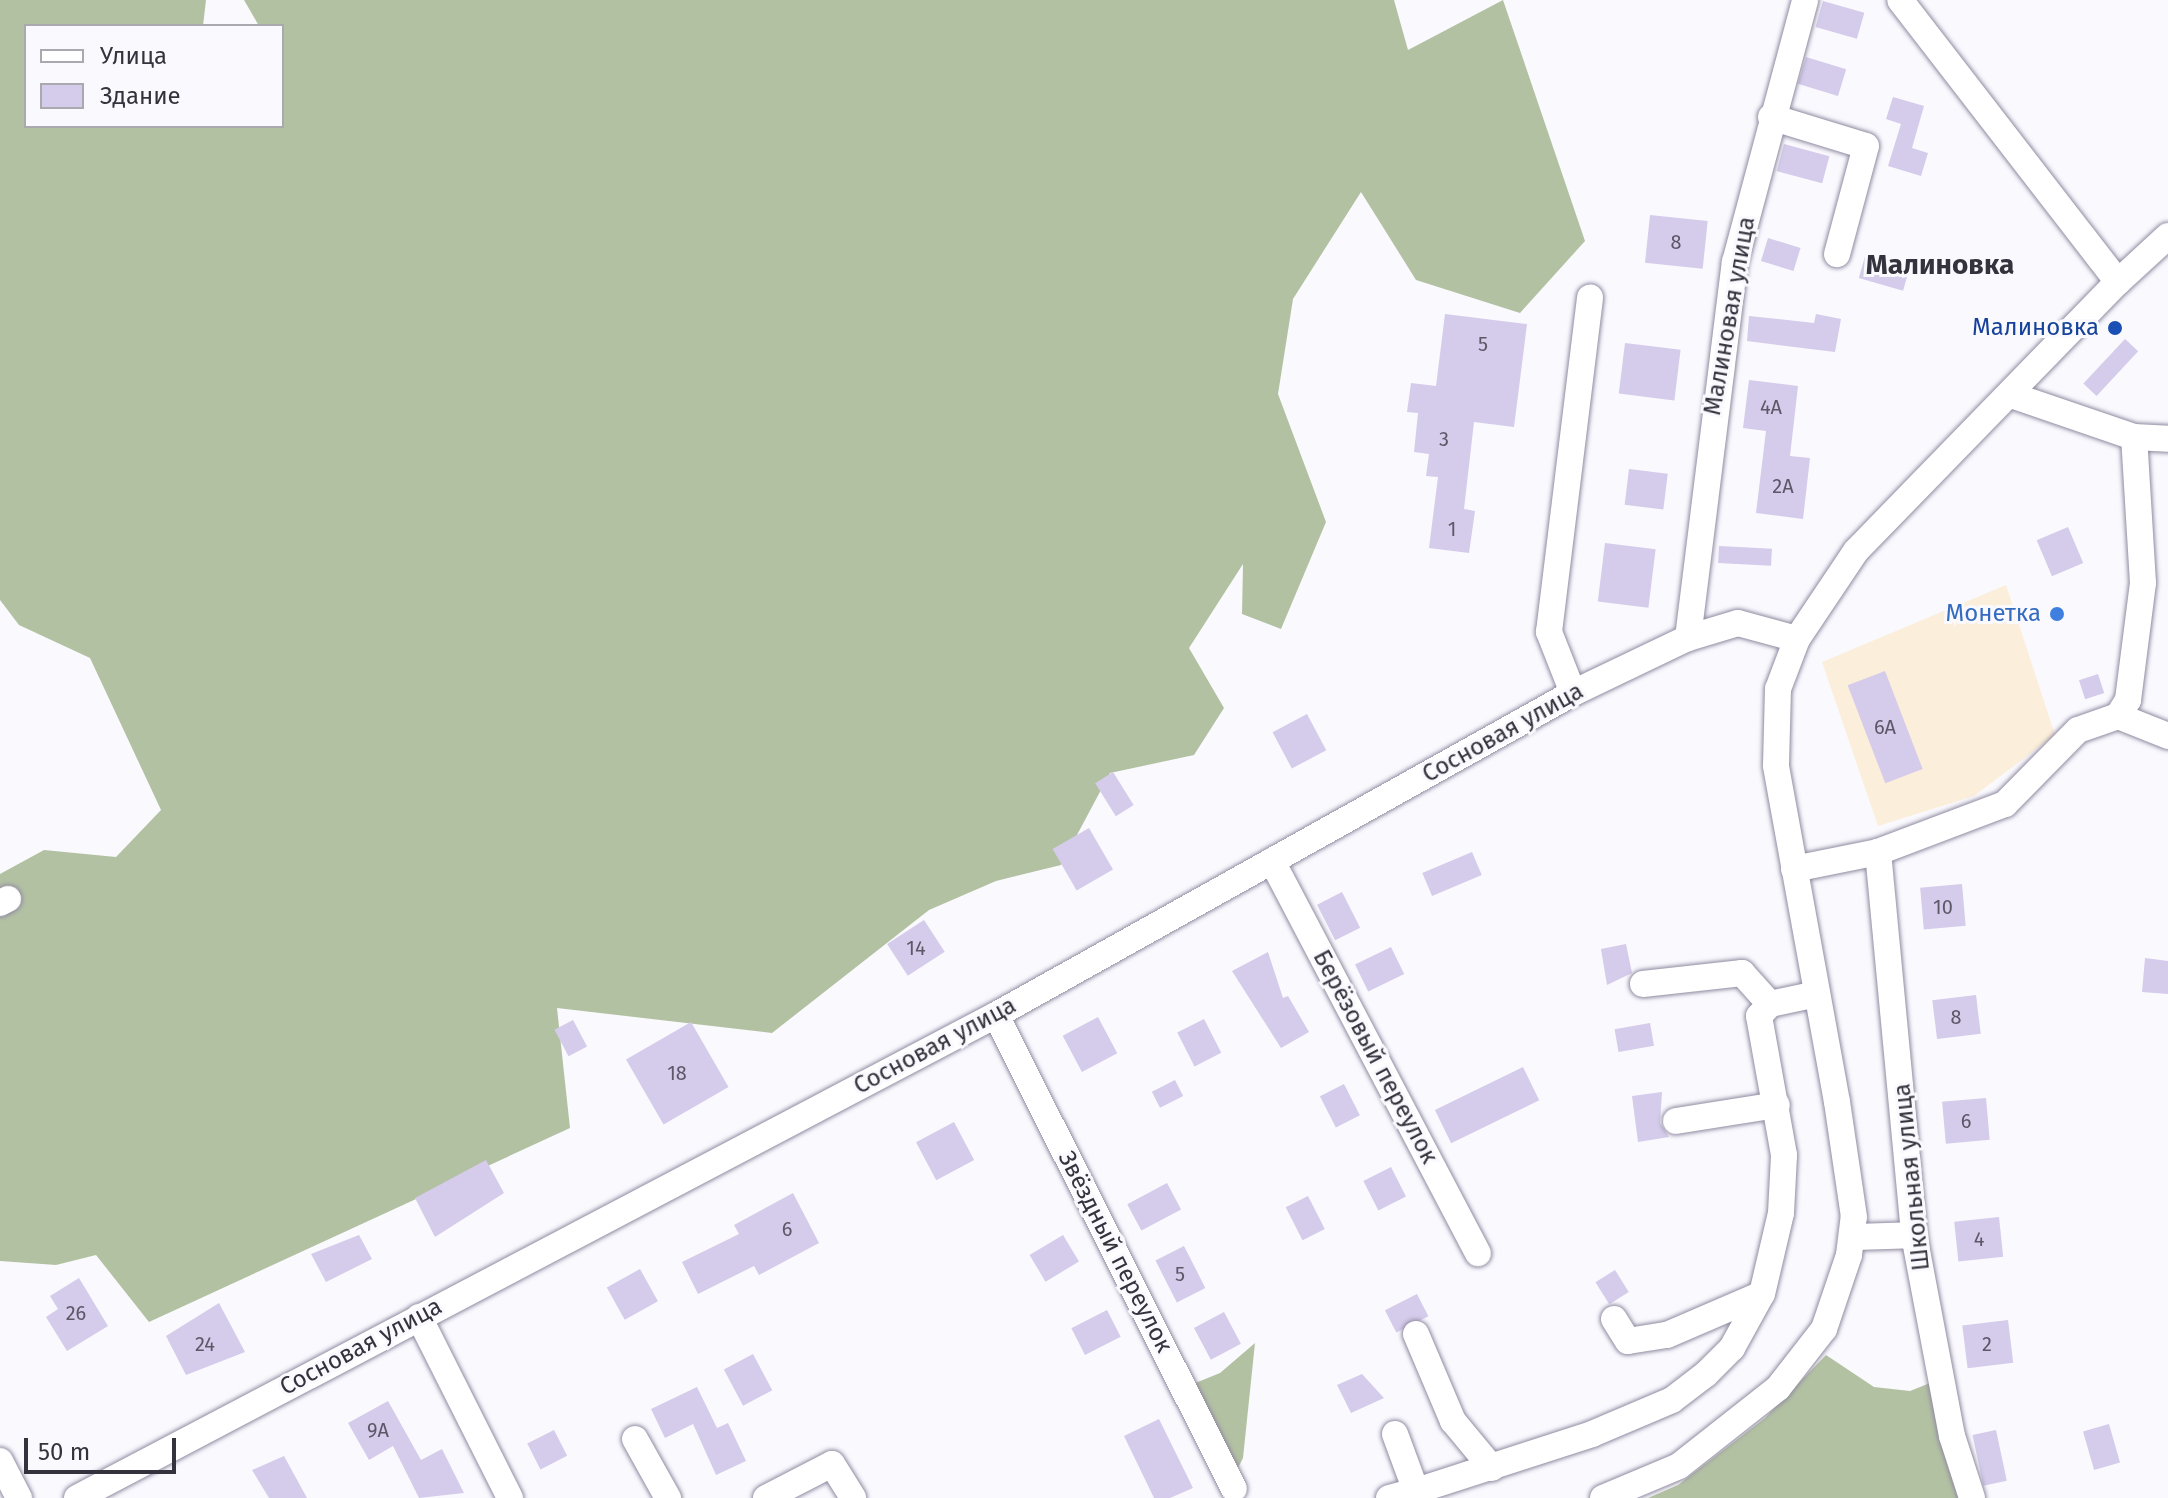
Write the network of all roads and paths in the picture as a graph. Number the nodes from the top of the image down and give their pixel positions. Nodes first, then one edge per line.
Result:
1 (1805, 0) edge
2 (1900, 0) edge
3 (1771, 117) junction
4 (2168, 236) edge
5 (1837, 254) dead end
6 (2118, 282) junction
7 (1590, 297) dead end
8 (2014, 396) junction
9 (2134, 437) junction
10 (2168, 439) edge
11 (1688, 638) junction
12 (1797, 639) junction
13 (1573, 693) junction
14 (2118, 716) junction
15 (2168, 736) edge
16 (1878, 852) junction
17 (1272, 861) junction
18 (1794, 869) junction
19 (1643, 984) dead end
20 (1817, 994) junction
21 (1770, 1004) junction
22 (996, 1015) junction
23 (1777, 1105) junction
24 (1676, 1121) dead end
25 (1914, 1235) junction
26 (1852, 1237) junction
27 (1478, 1253) dead end
28 (1762, 1294) junction
29 (419, 1317) junction
30 (1614, 1319) dead end
31 (1416, 1334) dead end
32 (1395, 1434) dead end
33 (635, 1439) dead end
34 (0, 1461) edge
35 (1492, 1468) junction
36 (1234, 1489) dead end
37 (1416, 1491) junction
38 (19, 1498) edge
39 (77, 1498) edge
40 (510, 1498) edge
41 (668, 1498) edge
42 (766, 1498) edge
43 (853, 1498) edge
44 (1389, 1498) edge
45 (1603, 1498) edge
46 (1972, 1498) edge

1 - 3 street, Малиновая улица
2 - 6 street
3 - 5 street
3 - 11 street, Малиновая улица
4 - 6 street
6 - 8 street
7 - 13 street
8 - 9 street
8 - 12 street
9 - 10 street
9 - 14 street
11 - 12 street, Сосновая улица
11 - 13 street, Сосновая улица
12 - 18 street
13 - 17 street, Сосновая улица
14 - 15 street
14 - 16 street
16 - 18 street
16 - 25 street, Школьная улица
17 - 22 street, Сосновая улица
17 - 27 street, Берёзовый переулок
18 - 20 street
19 - 21 street
20 - 21 street
20 - 26 street
21 - 23 street
22 - 29 street, Сосновая улица
22 - 36 street, Звёздный переулок
23 - 24 street
23 - 28 street
25 - 26 street
25 - 46 street, Школьная улица
26 - 45 street
28 - 30 street
28 - 35 street
29 - 39 street, Сосновая улица
29 - 40 street
31 - 35 street
32 - 37 street
33 - 41 street
34 - 38 street
35 - 37 street
37 - 44 street
42 - 43 street

